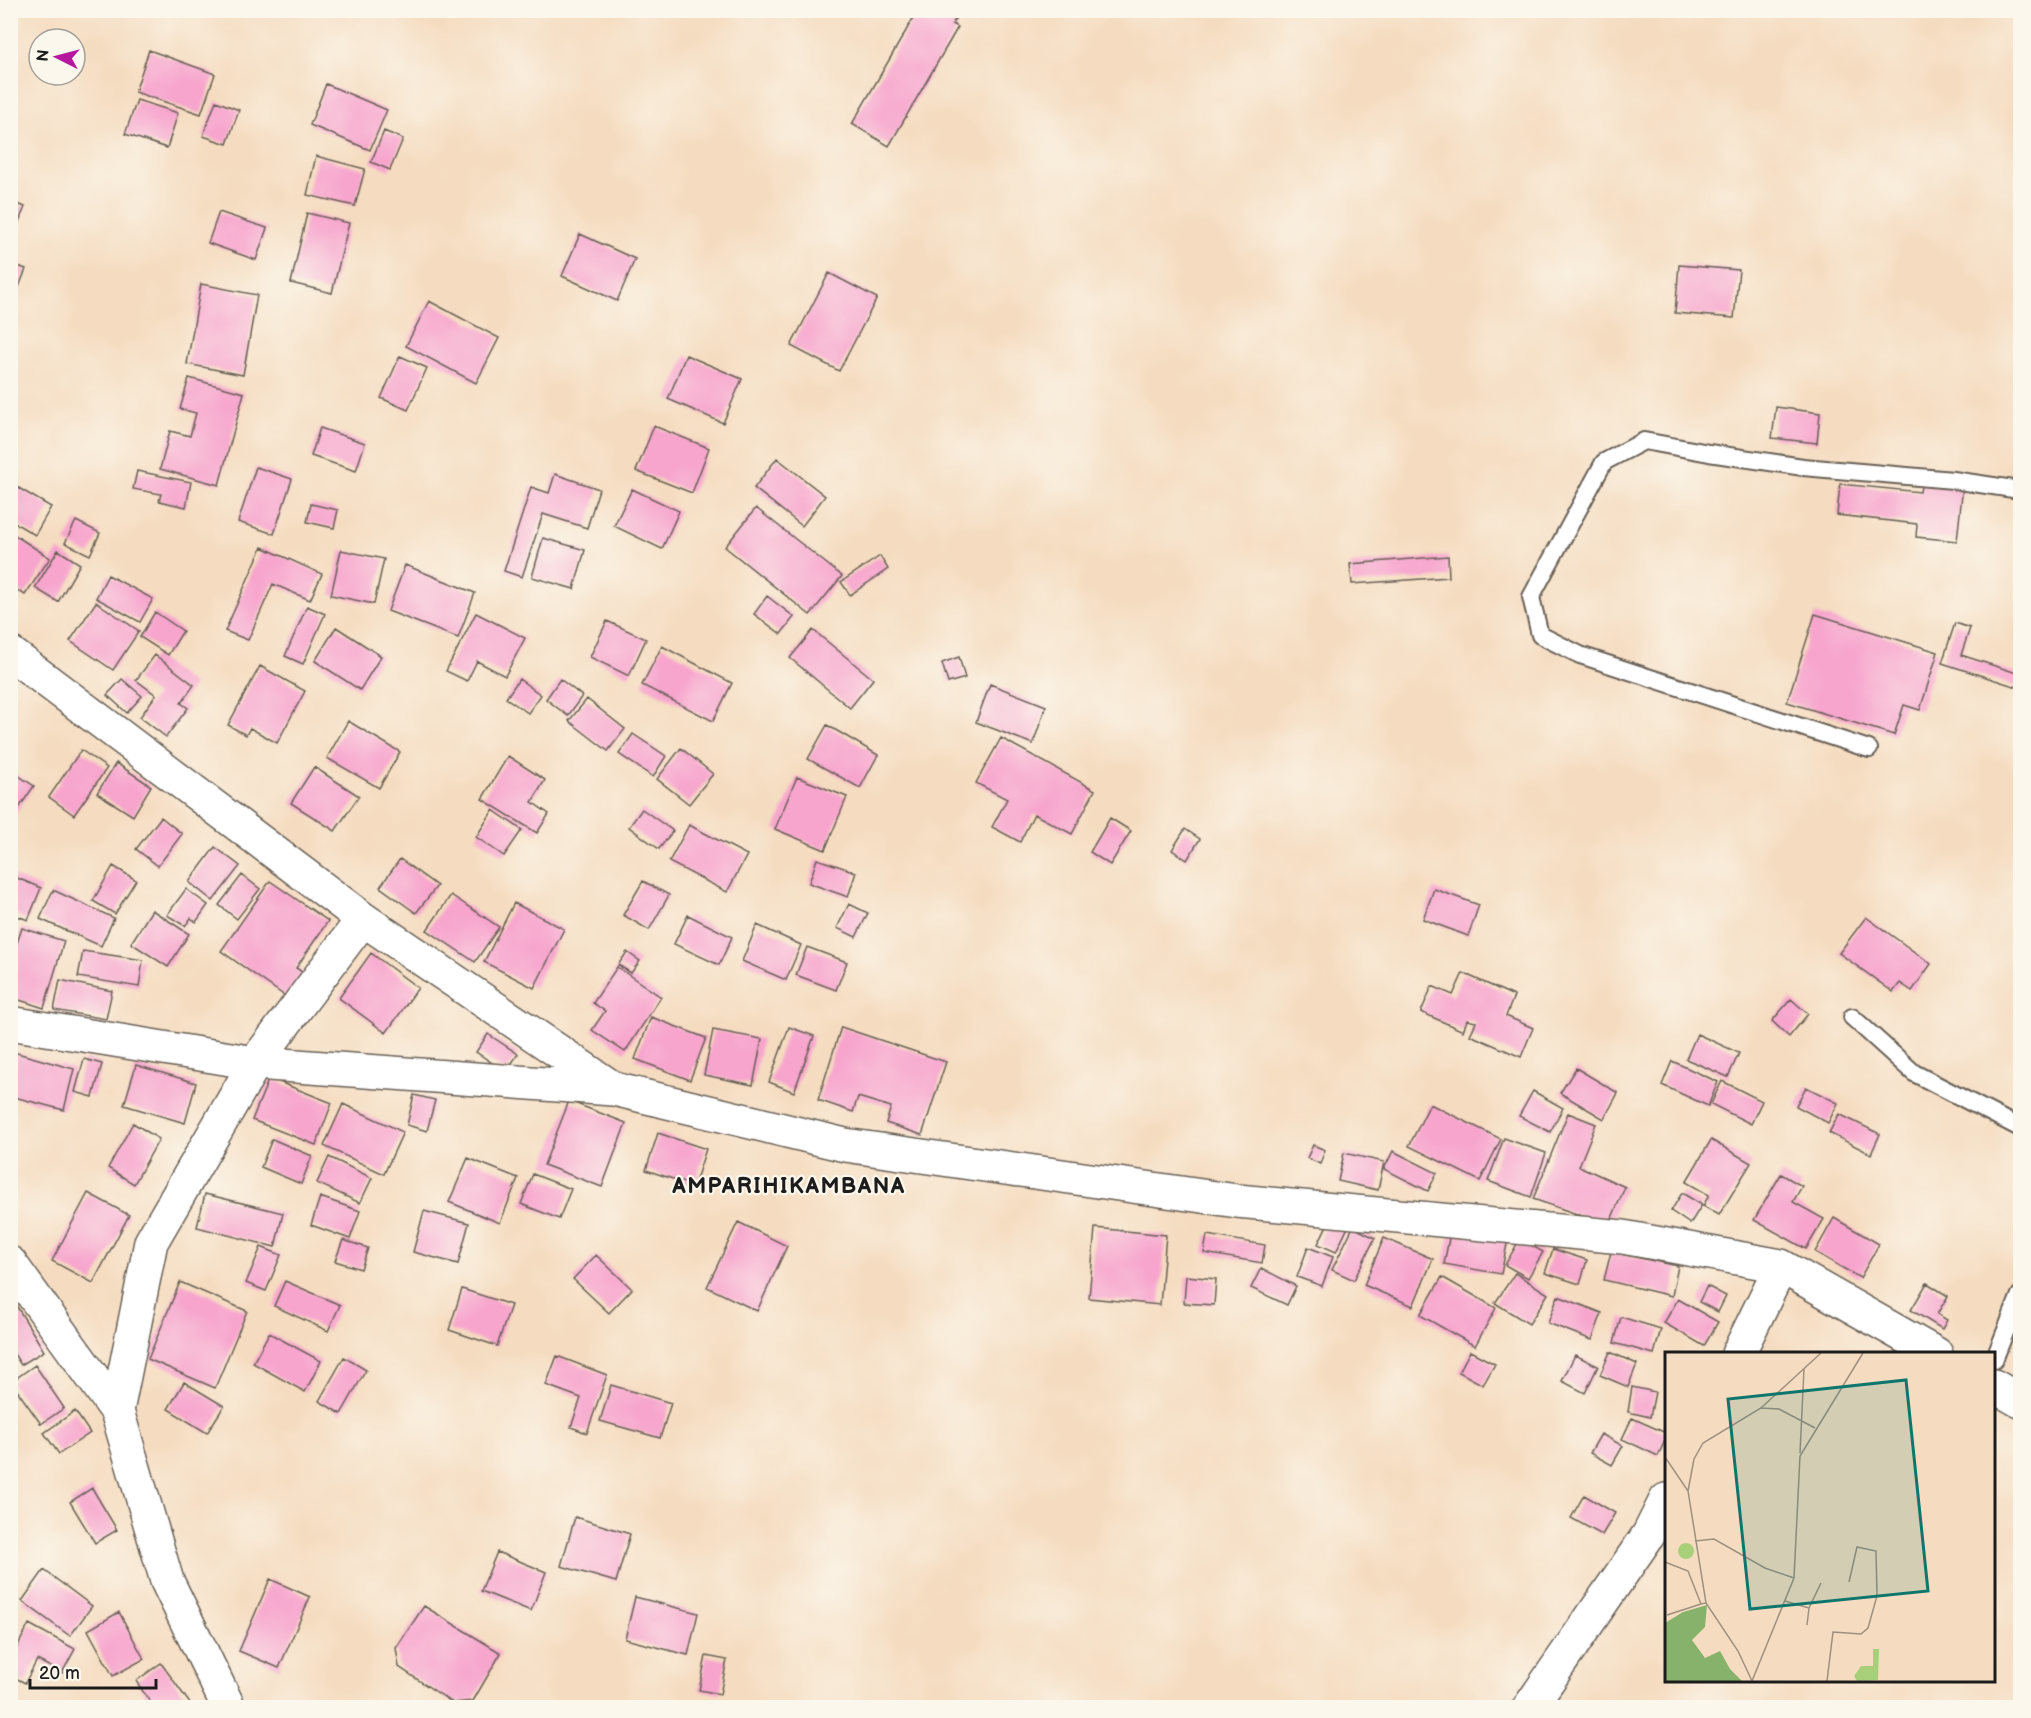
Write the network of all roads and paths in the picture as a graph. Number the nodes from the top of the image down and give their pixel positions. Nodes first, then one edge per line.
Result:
1 (2020, 490) edge
2 (10, 653) edge
3 (1869, 749) dead end
4 (363, 919) junction
5 (1852, 1017) dead end
6 (10, 1023) edge
7 (255, 1063) junction
8 (614, 1089) junction
9 (2020, 1128) edge
10 (10, 1263) edge
11 (1781, 1266) junction
12 (2020, 1295) edge
13 (1738, 1352) edge
14 (1934, 1352) edge
15 (1995, 1358) edge
16 (1995, 1387) edge
17 (2020, 1401) edge
18 (117, 1412) junction
19 (1665, 1502) edge
20 (230, 1707) edge
21 (1529, 1707) edge

1 - 3 lane
2 - 4 street
4 - 7 street
4 - 8 street
5 - 9 lane
6 - 7 street
7 - 8 street
7 - 18 street
8 - 11 street
10 - 18 street
11 - 13 street
11 - 14 street
12 - 15 lane
16 - 17 street
18 - 20 street
19 - 21 street

